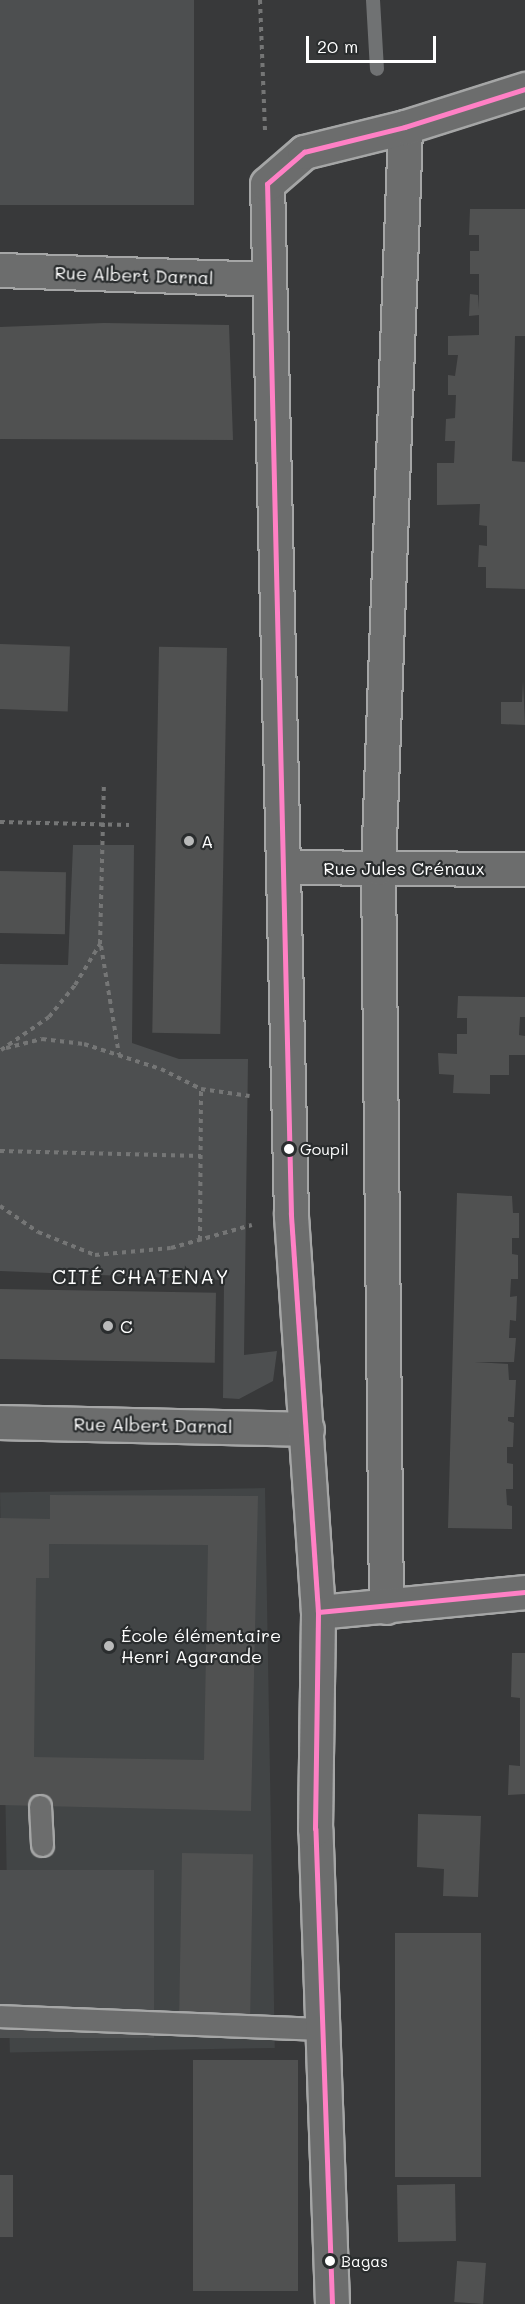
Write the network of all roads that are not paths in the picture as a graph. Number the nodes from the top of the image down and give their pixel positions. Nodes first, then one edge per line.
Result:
1 (525, 89) edge
2 (405, 127) junction
3 (0, 270) edge
4 (267, 279) junction
5 (283, 867) junction
6 (378, 868) junction
7 (525, 869) edge
8 (0, 1422) edge
9 (307, 1429) junction
10 (525, 1592) edge
11 (386, 1607) junction
12 (318, 1612) junction
13 (40, 1806) dead end
14 (42, 1845) dead end
15 (0, 2016) edge
16 (322, 2029) junction
17 (332, 2304) edge

1 - 2 street
2 - 4 street
2 - 6 street
3 - 4 street, Rue Albert Darnal
4 - 5 street
5 - 6 street, Rue Jules Crénaux
5 - 9 street
6 - 7 street, Rue Jules Crénaux
6 - 11 street
8 - 9 street, Rue Albert Darnal
9 - 12 street
10 - 11 street
11 - 12 street
12 - 16 street
13 - 14 lane
15 - 16 lane
16 - 17 street

